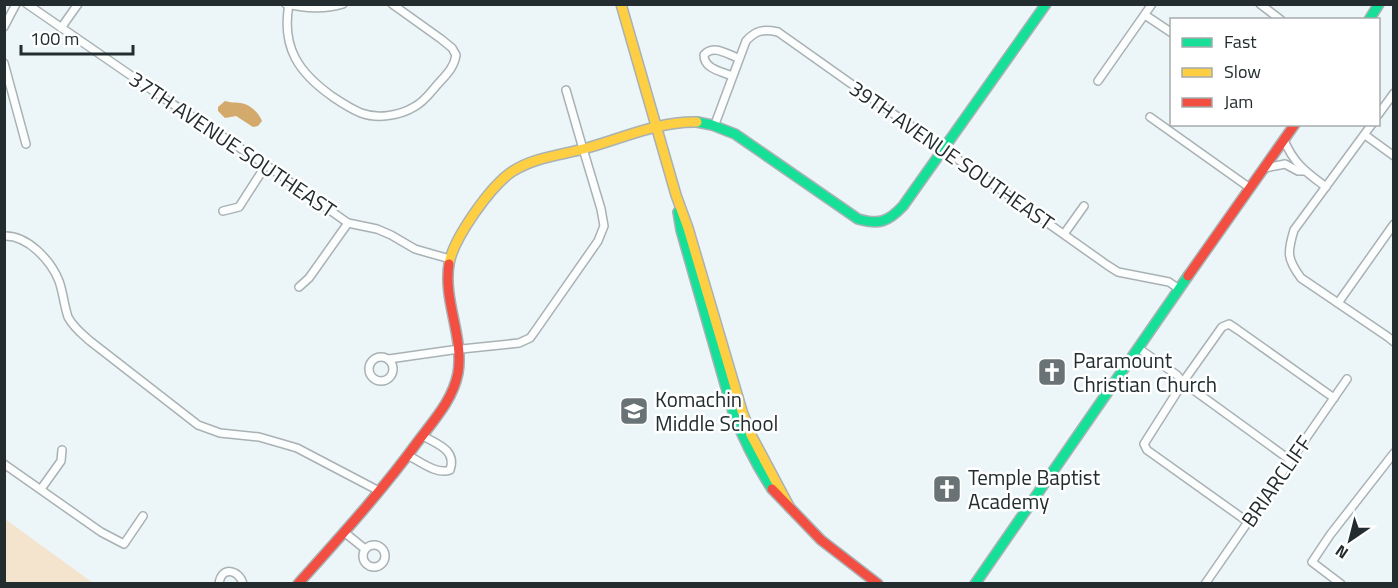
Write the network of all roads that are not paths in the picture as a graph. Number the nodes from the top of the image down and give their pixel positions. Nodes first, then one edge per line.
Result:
1 (16, 4) edge
2 (27, 4) edge
3 (78, 4) edge
4 (343, 4) edge
5 (392, 4) edge
6 (621, 4) edge
7 (1046, 4) edge
8 (1152, 4) edge
9 (1260, 4) edge
10 (1379, 4) edge
11 (288, 5) edge
12 (1145, 15) junction
13 (1278, 18) edge
14 (1370, 18) edge
15 (4, 27) edge
16 (61, 28) junction
17 (1170, 32) edge
18 (738, 58) junction
19 (4, 63) edge
20 (732, 76) junction
21 (1098, 81) dead end
22 (566, 90) dead end
23 (1392, 99) edge
24 (1380, 113) edge
25 (1150, 117) dead end
26 (715, 124) junction
27 (1294, 126) edge
28 (1371, 126) edge
29 (656, 127) junction
30 (1365, 135) junction
31 (1284, 140) junction
32 (26, 144) dead end
33 (583, 149) junction
34 (943, 150) junction
35 (1394, 156) edge
36 (266, 165) junction
37 (1264, 168) junction
38 (1304, 171) junction
39 (1326, 187) junction
40 (1250, 188) junction
41 (1084, 206) dead end
42 (223, 211) dead end
43 (348, 223) junction
44 (1394, 224) edge
45 (1064, 234) junction
46 (4, 236) edge
47 (450, 259) junction
48 (299, 287) dead end
49 (1179, 289) junction
50 (1338, 303) junction
51 (1394, 342) edge
52 (1138, 348) junction
53 (459, 349) junction
54 (389, 359) dead end
55 (1347, 379) dead end
56 (1184, 384) junction
57 (1334, 398) junction
58 (423, 436) junction
59 (62, 450) dead end
60 (1394, 453) edge
61 (409, 456) junction
62 (1290, 460) junction
63 (4, 464) edge
64 (41, 489) junction
65 (379, 491) junction
66 (143, 516) dead end
67 (1248, 522) junction
68 (344, 532) junction
69 (365, 549) dead end
70 (219, 584) edge
71 (243, 584) edge
72 (298, 584) edge
73 (878, 584) edge
74 (975, 584) edge
75 (1205, 584) edge
76 (1341, 584) edge

1 - 15 street
2 - 16 street, 37TH AVENUE SOUTHEAST
3 - 16 street
4 - 11 street
5 - 11 street
6 - 29 street
7 - 34 street
8 - 12 street
9 - 13 street
10 - 14 street
12 - 17 street
12 - 21 street
16 - 36 street, 37TH AVENUE SOUTHEAST
18 - 20 street, 39TH AVENUE SOUTHEAST
18 - 20 street
18 - 34 street, 39TH AVENUE SOUTHEAST
19 - 32 street
20 - 26 street, 39TH AVENUE SOUTHEAST
22 - 33 street
23 - 24 street
25 - 40 street
26 - 29 street
26 - 34 street
27 - 31 street
28 - 30 street
29 - 33 street
29 - 73 street
30 - 35 street
30 - 39 street
31 - 37 street
31 - 38 street
33 - 47 street
33 - 53 street
34 - 45 street, 39TH AVENUE SOUTHEAST
36 - 42 street
36 - 43 street, 37TH AVENUE SOUTHEAST
37 - 38 street
37 - 40 street
38 - 39 street
39 - 50 street
40 - 49 street
41 - 45 street
43 - 47 street, 37TH AVENUE SOUTHEAST
43 - 48 street
44 - 50 street
45 - 49 street, 39TH AVENUE SOUTHEAST
46 - 65 street
47 - 53 street
49 - 52 street
50 - 51 street
52 - 56 street
52 - 74 street
53 - 54 street
53 - 58 street
55 - 57 street, BRIARCLIFF
56 - 57 street
56 - 62 street
56 - 67 street
57 - 62 street, BRIARCLIFF
58 - 61 street
58 - 61 street
59 - 64 street
60 - 76 street
61 - 65 street
62 - 67 street, BRIARCLIFF
63 - 64 street
64 - 66 street
65 - 68 street
67 - 75 street, BRIARCLIFF
68 - 69 street
68 - 72 street
70 - 71 street

